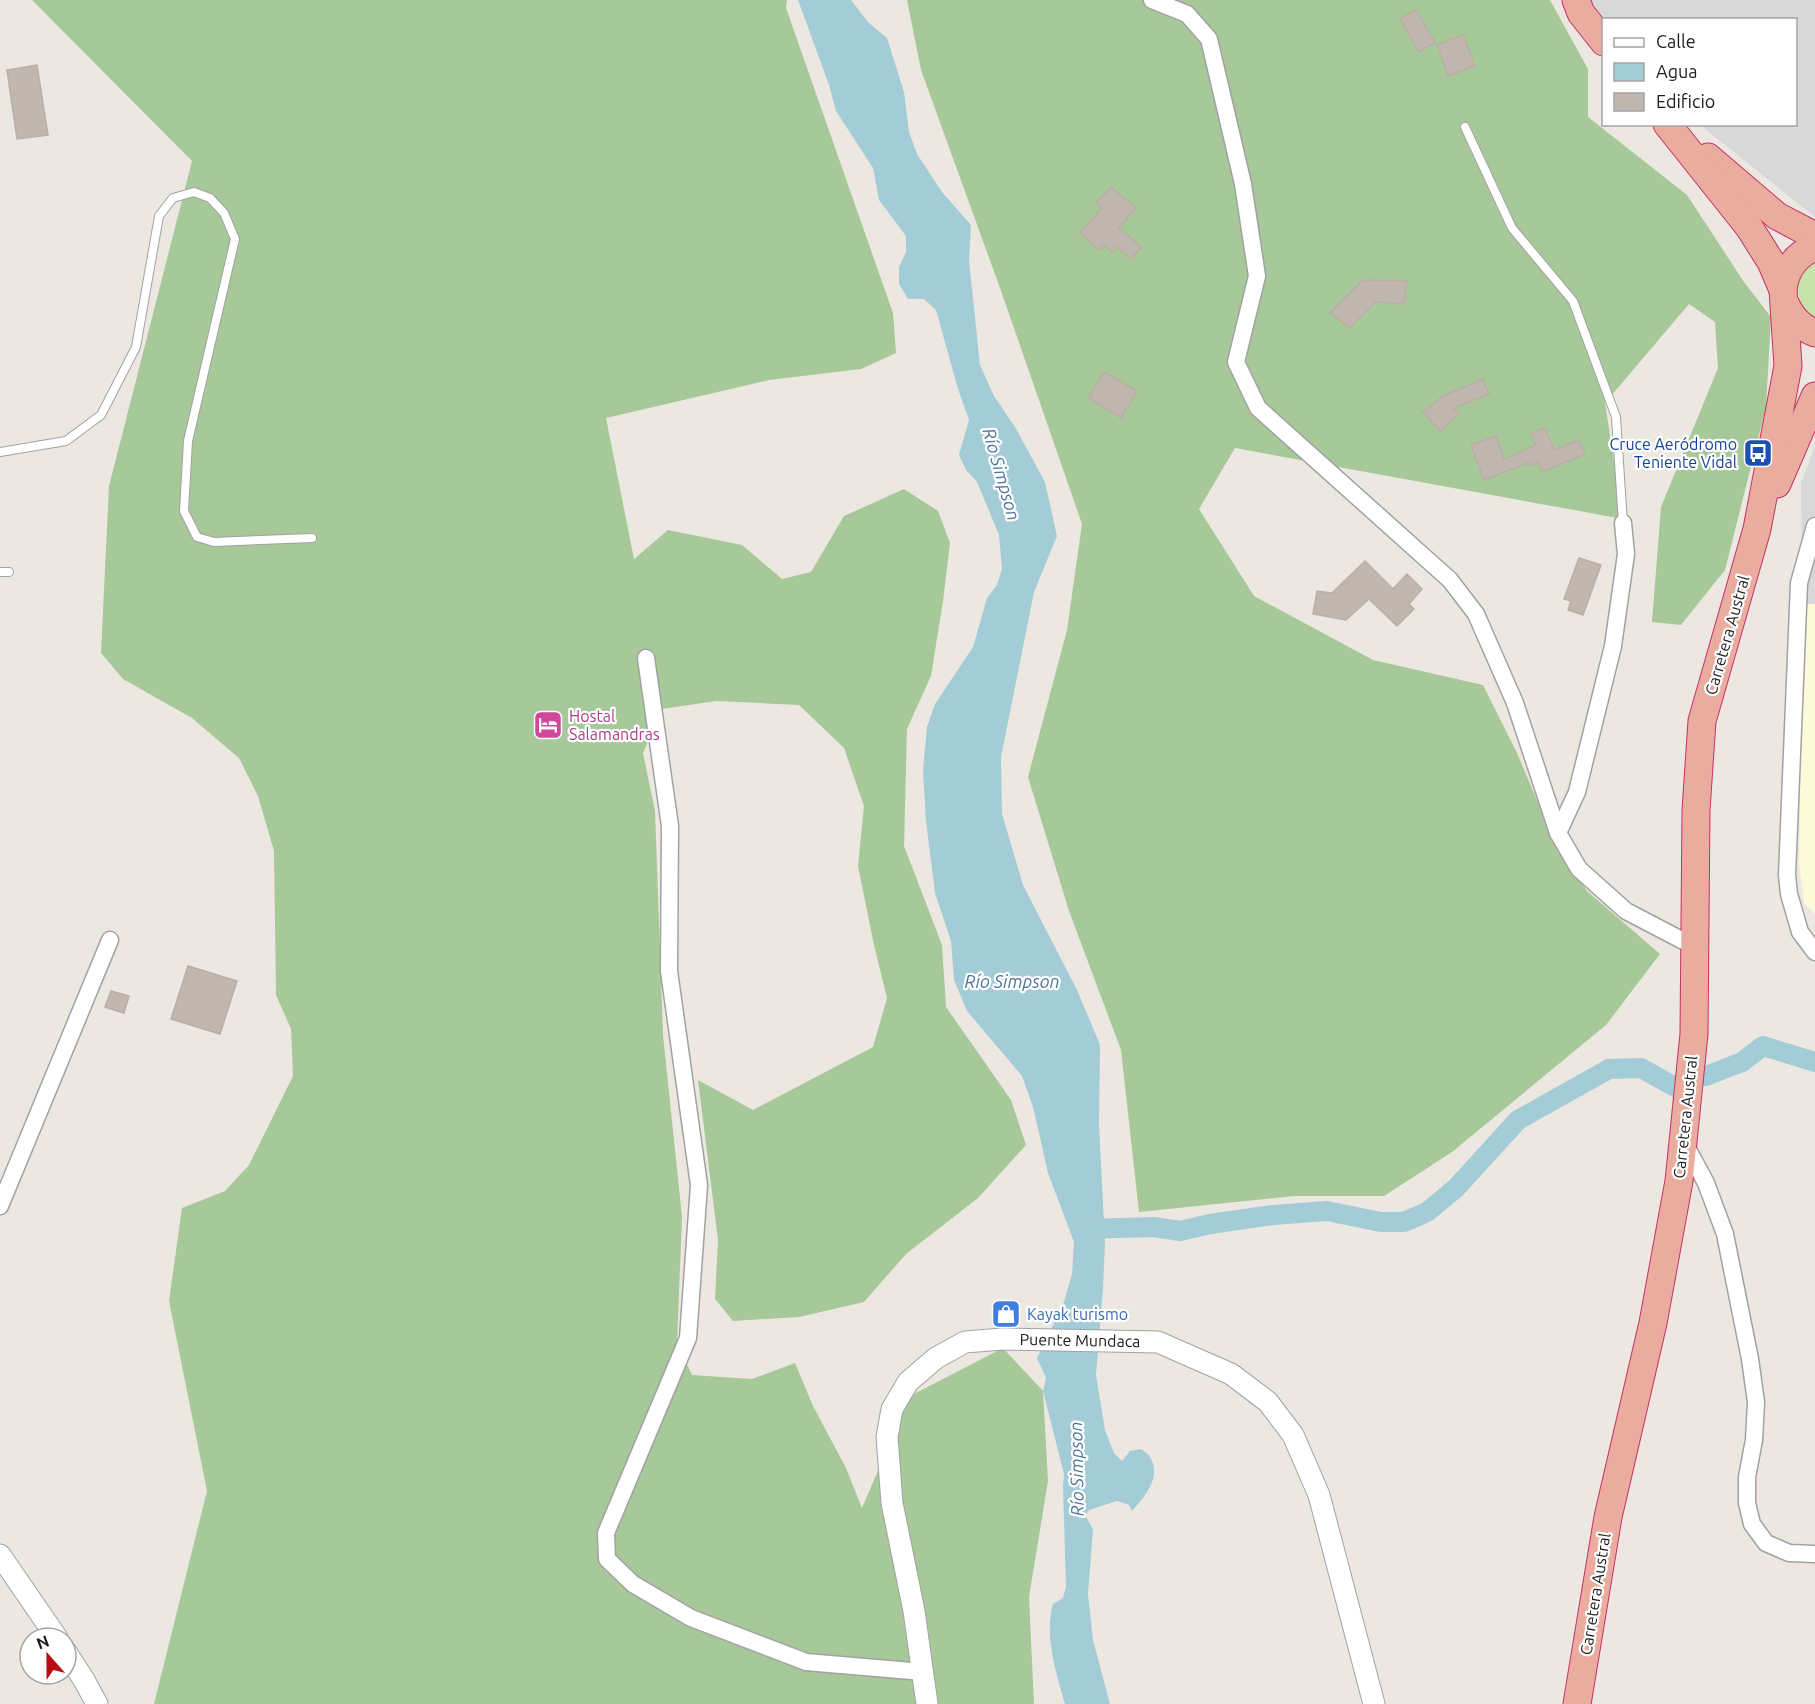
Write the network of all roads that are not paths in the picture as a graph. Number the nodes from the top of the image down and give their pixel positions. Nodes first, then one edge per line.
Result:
1 (1152, 0) edge
2 (1576, 0) edge
3 (1602, 39) edge
4 (1671, 126) edge
5 (1671, 126) edge
6 (1465, 127) dead end
7 (1815, 236) edge
8 (1815, 247) edge
9 (1784, 297) junction
10 (1815, 333) edge
11 (1815, 396) edge
12 (0, 452) edge
13 (1623, 523) joint
14 (1815, 526) edge
15 (1757, 529) junction
16 (312, 538) dead end
17 (646, 658) dead end
18 (1558, 833) junction
19 (110, 940) dead end
20 (1695, 947) junction
21 (1815, 952) edge
22 (1683, 1141) junction
23 (0, 1206) edge
24 (1815, 1554) edge
25 (0, 1555) edge
26 (49, 1626) edge
27 (78, 1671) edge
28 (923, 1672) junction
29 (97, 1704) edge
30 (927, 1704) edge
31 (1374, 1704) edge
32 (1577, 1704) edge

1 - 18 street
2 - 3 highway
4 - 7 highway, Carretera Austral
5 - 9 highway, Carretera Austral
6 - 13 lane
8 - 9 highway
9 - 10 highway
9 - 15 highway, Carretera Austral
11 - 15 highway, Carretera Austral
12 - 16 lane
13 - 18 street
14 - 21 street
15 - 20 highway, Carretera Austral
17 - 28 street
18 - 20 street
19 - 23 street
20 - 22 highway, Carretera Austral
22 - 24 street
22 - 32 highway, Carretera Austral
25 - 26 street
27 - 29 street
28 - 30 street, Puente Mundaca
28 - 31 street, Puente Mundaca

